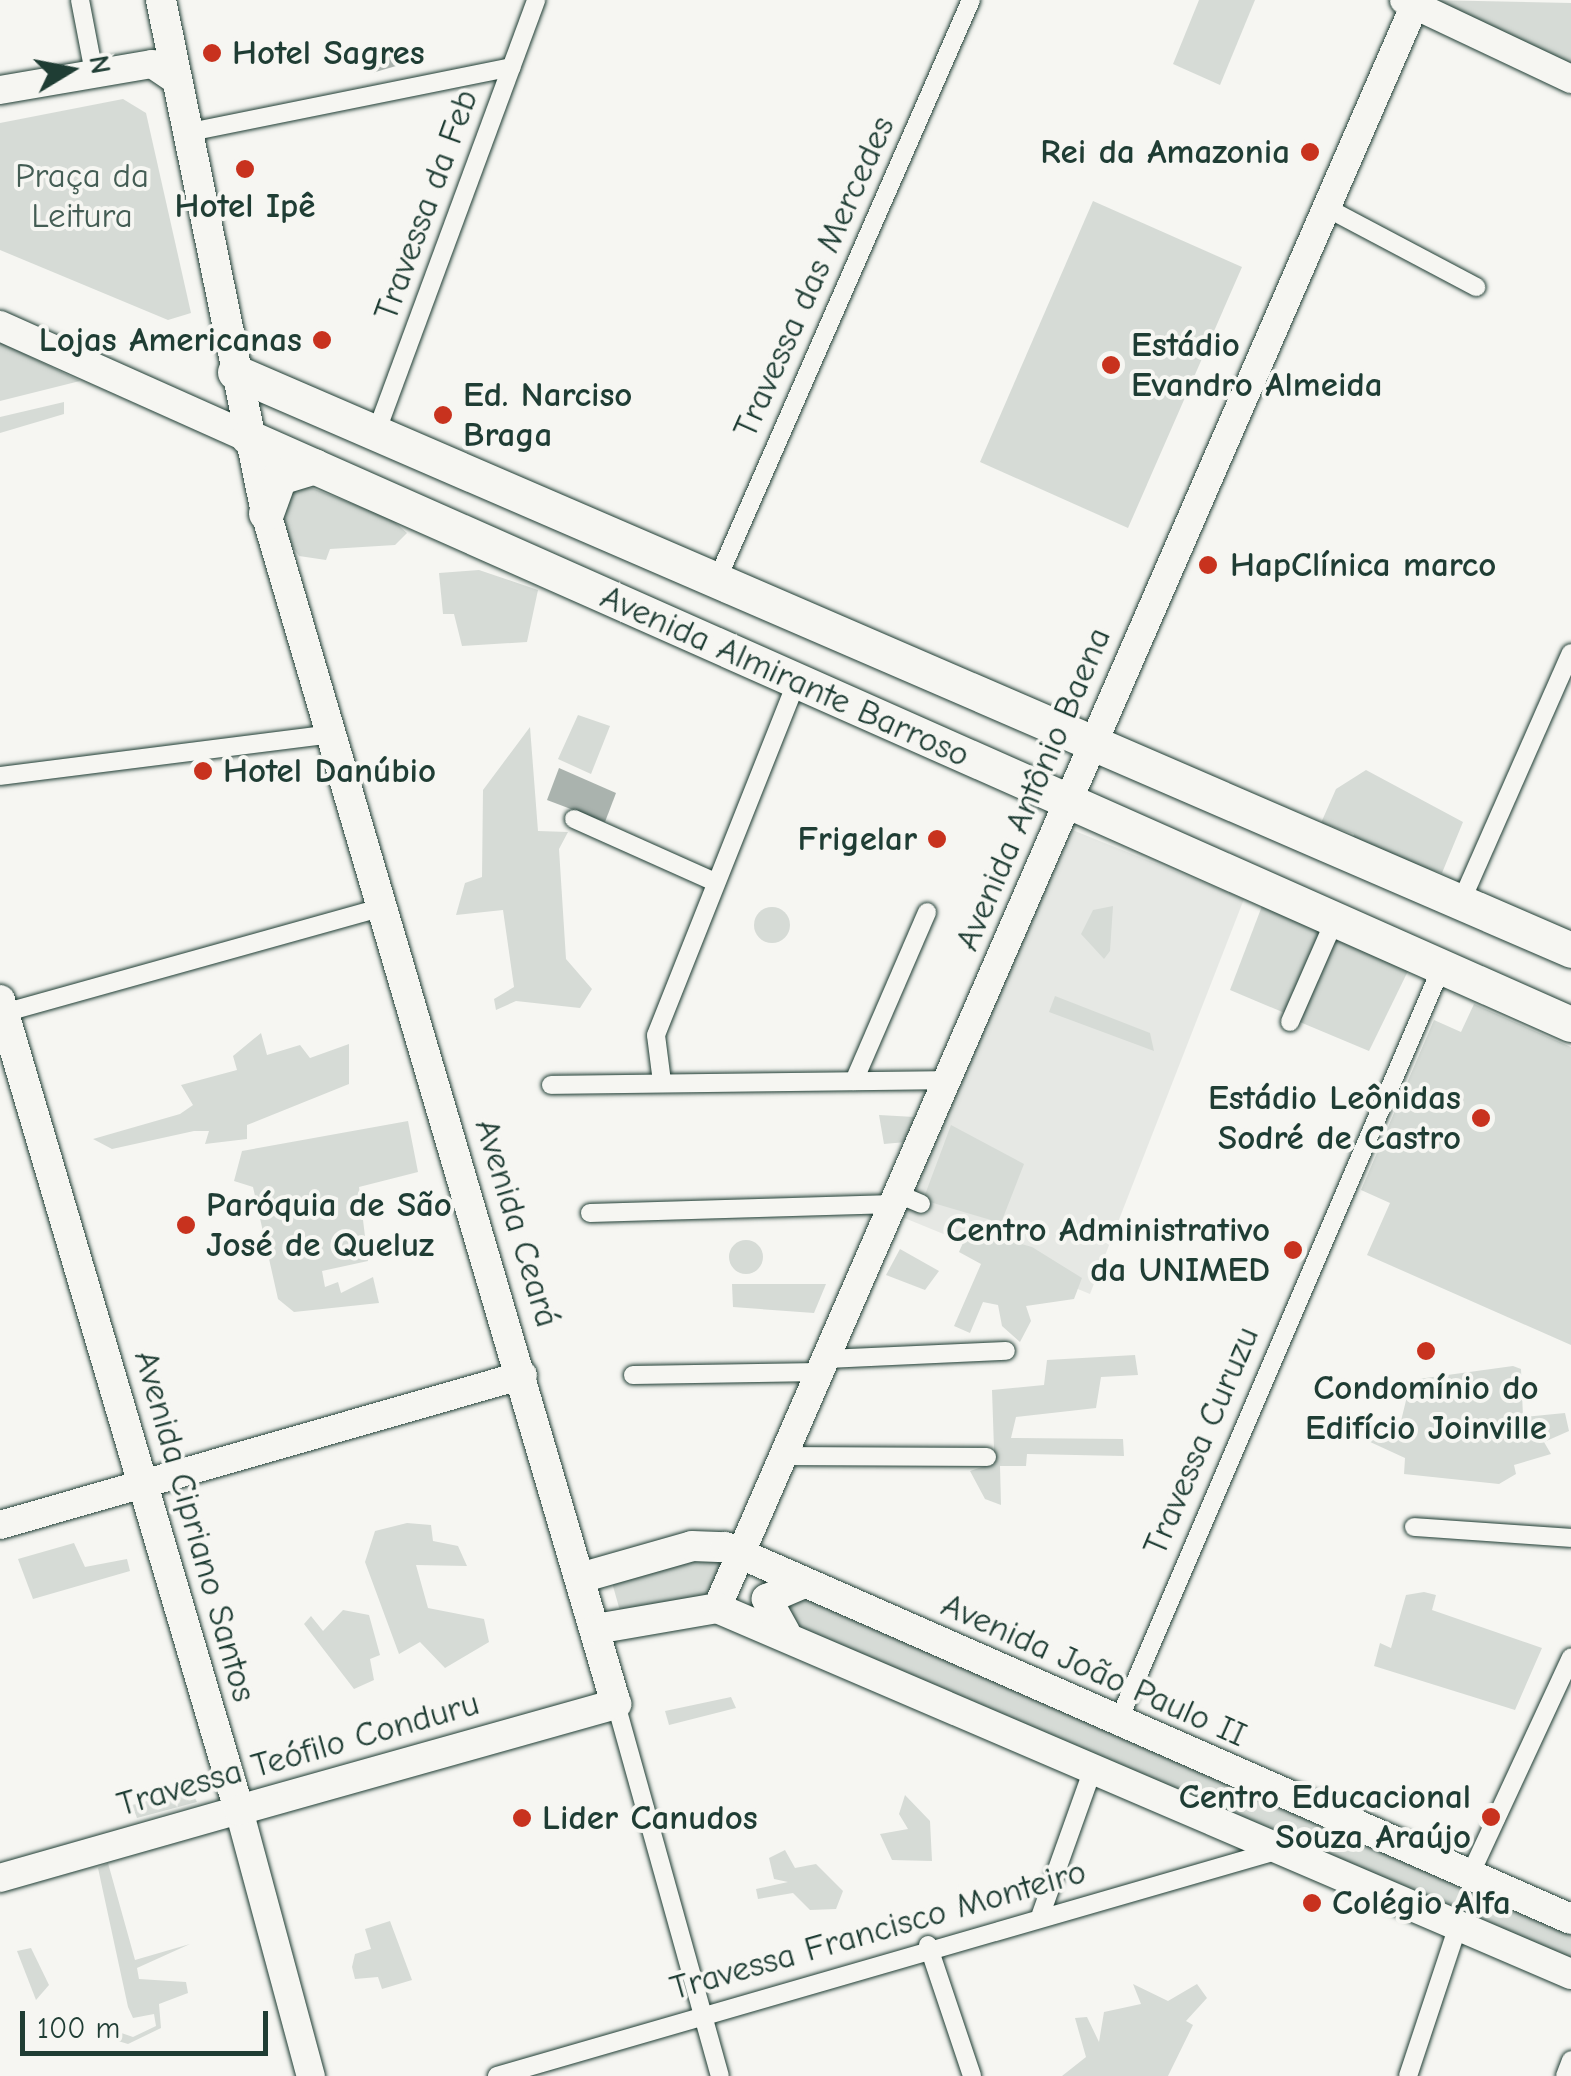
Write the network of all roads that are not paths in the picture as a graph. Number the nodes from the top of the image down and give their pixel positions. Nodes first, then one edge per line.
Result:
1 (80, 0) edge
2 (161, 0) edge
3 (536, 0) edge
4 (971, 0) edge
5 (1412, 2) edge
6 (512, 68) junction
7 (94, 73) junction
8 (1568, 73) edge
9 (178, 82) junction
10 (0, 90) edge
11 (190, 132) junction
12 (1327, 208) junction
13 (1476, 287) dead end
14 (0, 326) edge
15 (237, 382) junction
16 (376, 432) junction
17 (248, 437) junction
18 (314, 466) junction
19 (266, 513) junction
20 (717, 580) junction
21 (1571, 653) edge
22 (797, 680) junction
23 (331, 734) junction
24 (1094, 740) junction
25 (0, 776) edge
26 (1069, 801) junction
27 (574, 819) dead end
28 (716, 882) junction
29 (1461, 902) junction
30 (382, 907) junction
31 (927, 912) dead end
32 (1336, 918) junction
33 (1571, 950) edge
34 (1442, 966) junction
35 (1, 1009) edge
36 (1290, 1022) dead end
37 (1571, 1024) edge
38 (854, 1080) junction
39 (948, 1080) junction
40 (662, 1082) junction
41 (551, 1085) dead end
42 (904, 1201) junction
43 (590, 1213) dead end
44 (1006, 1352) dead end
45 (824, 1366) junction
46 (523, 1375) junction
47 (634, 1376) dead end
48 (784, 1456) junction
49 (986, 1457) dead end
50 (143, 1487) junction
51 (0, 1524) edge
52 (1414, 1527) dead end
53 (1571, 1538) edge
54 (741, 1555) junction
55 (580, 1578) junction
56 (804, 1584) junction
57 (717, 1608) junction
58 (596, 1629) junction
59 (785, 1632) junction
60 (1571, 1657) edge
61 (1564, 1691) edge
62 (616, 1704) junction
63 (1118, 1722) junction
64 (1093, 1769) junction
65 (239, 1810) junction
66 (1279, 1850) junction
67 (1470, 1875) junction
68 (0, 1878) edge
69 (1041, 1914) junction
70 (1571, 1919) edge
71 (1458, 1926) junction
72 (928, 1945) junction
73 (1571, 1974) edge
74 (705, 2016) junction
75 (1571, 2060) edge
76 (311, 2076) edge
77 (497, 2076) edge
78 (720, 2076) edge
79 (972, 2076) edge
80 (1408, 2076) edge
81 (1564, 2076) edge

1 - 7 street
2 - 9 main road, Avenida Ceará
3 - 6 street, Travessa da Feb
4 - 20 street, Travessa das Mercedes
5 - 8 street
5 - 12 street, Avenida Antônio Baena
6 - 11 street
6 - 16 street, Travessa da Feb
7 - 9 street
7 - 10 street
9 - 11 main road, Avenida Ceará
11 - 15 main road, Avenida Ceará
12 - 13 street
12 - 24 street, Avenida Antônio Baena
14 - 17 main road, Avenida Almirante Barroso
15 - 16 highway, Avenida Almirante Barroso
15 - 17 main road, Avenida Ceará
16 - 20 highway, Avenida Almirante Barroso
17 - 18 highway, Avenida Almirante Barroso
17 - 19 main road, Avenida Ceará
18 - 19 highway
18 - 22 highway, Avenida Almirante Barroso
19 - 23 main road, Avenida Ceará
20 - 24 highway, Avenida Almirante Barroso
21 - 29 street
22 - 26 highway, Avenida Almirante Barroso
22 - 28 street
23 - 25 street
23 - 30 main road, Avenida Ceará
24 - 26 street, Avenida Antônio Baena
24 - 29 highway, Avenida Almirante Barroso
26 - 32 highway, Avenida Almirante Barroso
26 - 39 street, Avenida Antônio Baena
27 - 28 street
28 - 40 street
29 - 33 highway, Avenida Almirante Barroso
30 - 35 street
30 - 46 main road, Avenida Ceará
31 - 38 street
32 - 34 highway, Avenida Almirante Barroso
32 - 36 street
34 - 37 highway, Avenida Almirante Barroso
34 - 63 street, Travessa Curuzu
35 - 50 main road, Avenida Cipriano Santos
38 - 39 street
38 - 40 street
39 - 42 street, Avenida Antônio Baena
40 - 41 street
42 - 43 street
42 - 45 street, Avenida Antônio Baena
44 - 45 street
45 - 47 street
45 - 48 street, Avenida Antônio Baena
46 - 50 street
46 - 55 main road, Avenida Ceará
48 - 49 street
48 - 54 street, Avenida Antônio Baena
50 - 51 street
50 - 65 main road, Avenida Cipriano Santos
52 - 53 street
54 - 55 main road, Avenida João Paulo II
54 - 56 main road, Avenida João Paulo II
54 - 57 street, Avenida Antônio Baena
55 - 58 main road, Avenida Ceará
56 - 59 main road
56 - 63 main road, Avenida João Paulo II
57 - 58 main road
57 - 59 main road
58 - 62 main road, Avenida Ceará
59 - 64 main road
60 - 61 street
61 - 67 street
62 - 65 main road, Travessa Teófilo Conduru
62 - 74 street, Avenida Ceará
63 - 67 main road, Avenida João Paulo II
64 - 66 main road
64 - 69 street
65 - 68 street, Travessa Teófilo Conduru
65 - 76 street, Avenida Cipriano Santos
66 - 69 street, Travessa Francisco Monteiro
66 - 71 main road
67 - 70 main road, Avenida João Paulo II
69 - 72 street, Travessa Francisco Monteiro
71 - 73 main road
71 - 80 street
72 - 74 street, Travessa Francisco Monteiro
72 - 79 street
74 - 77 street, Travessa Francisco Monteiro
74 - 78 street, Avenida Ceará
75 - 81 street

